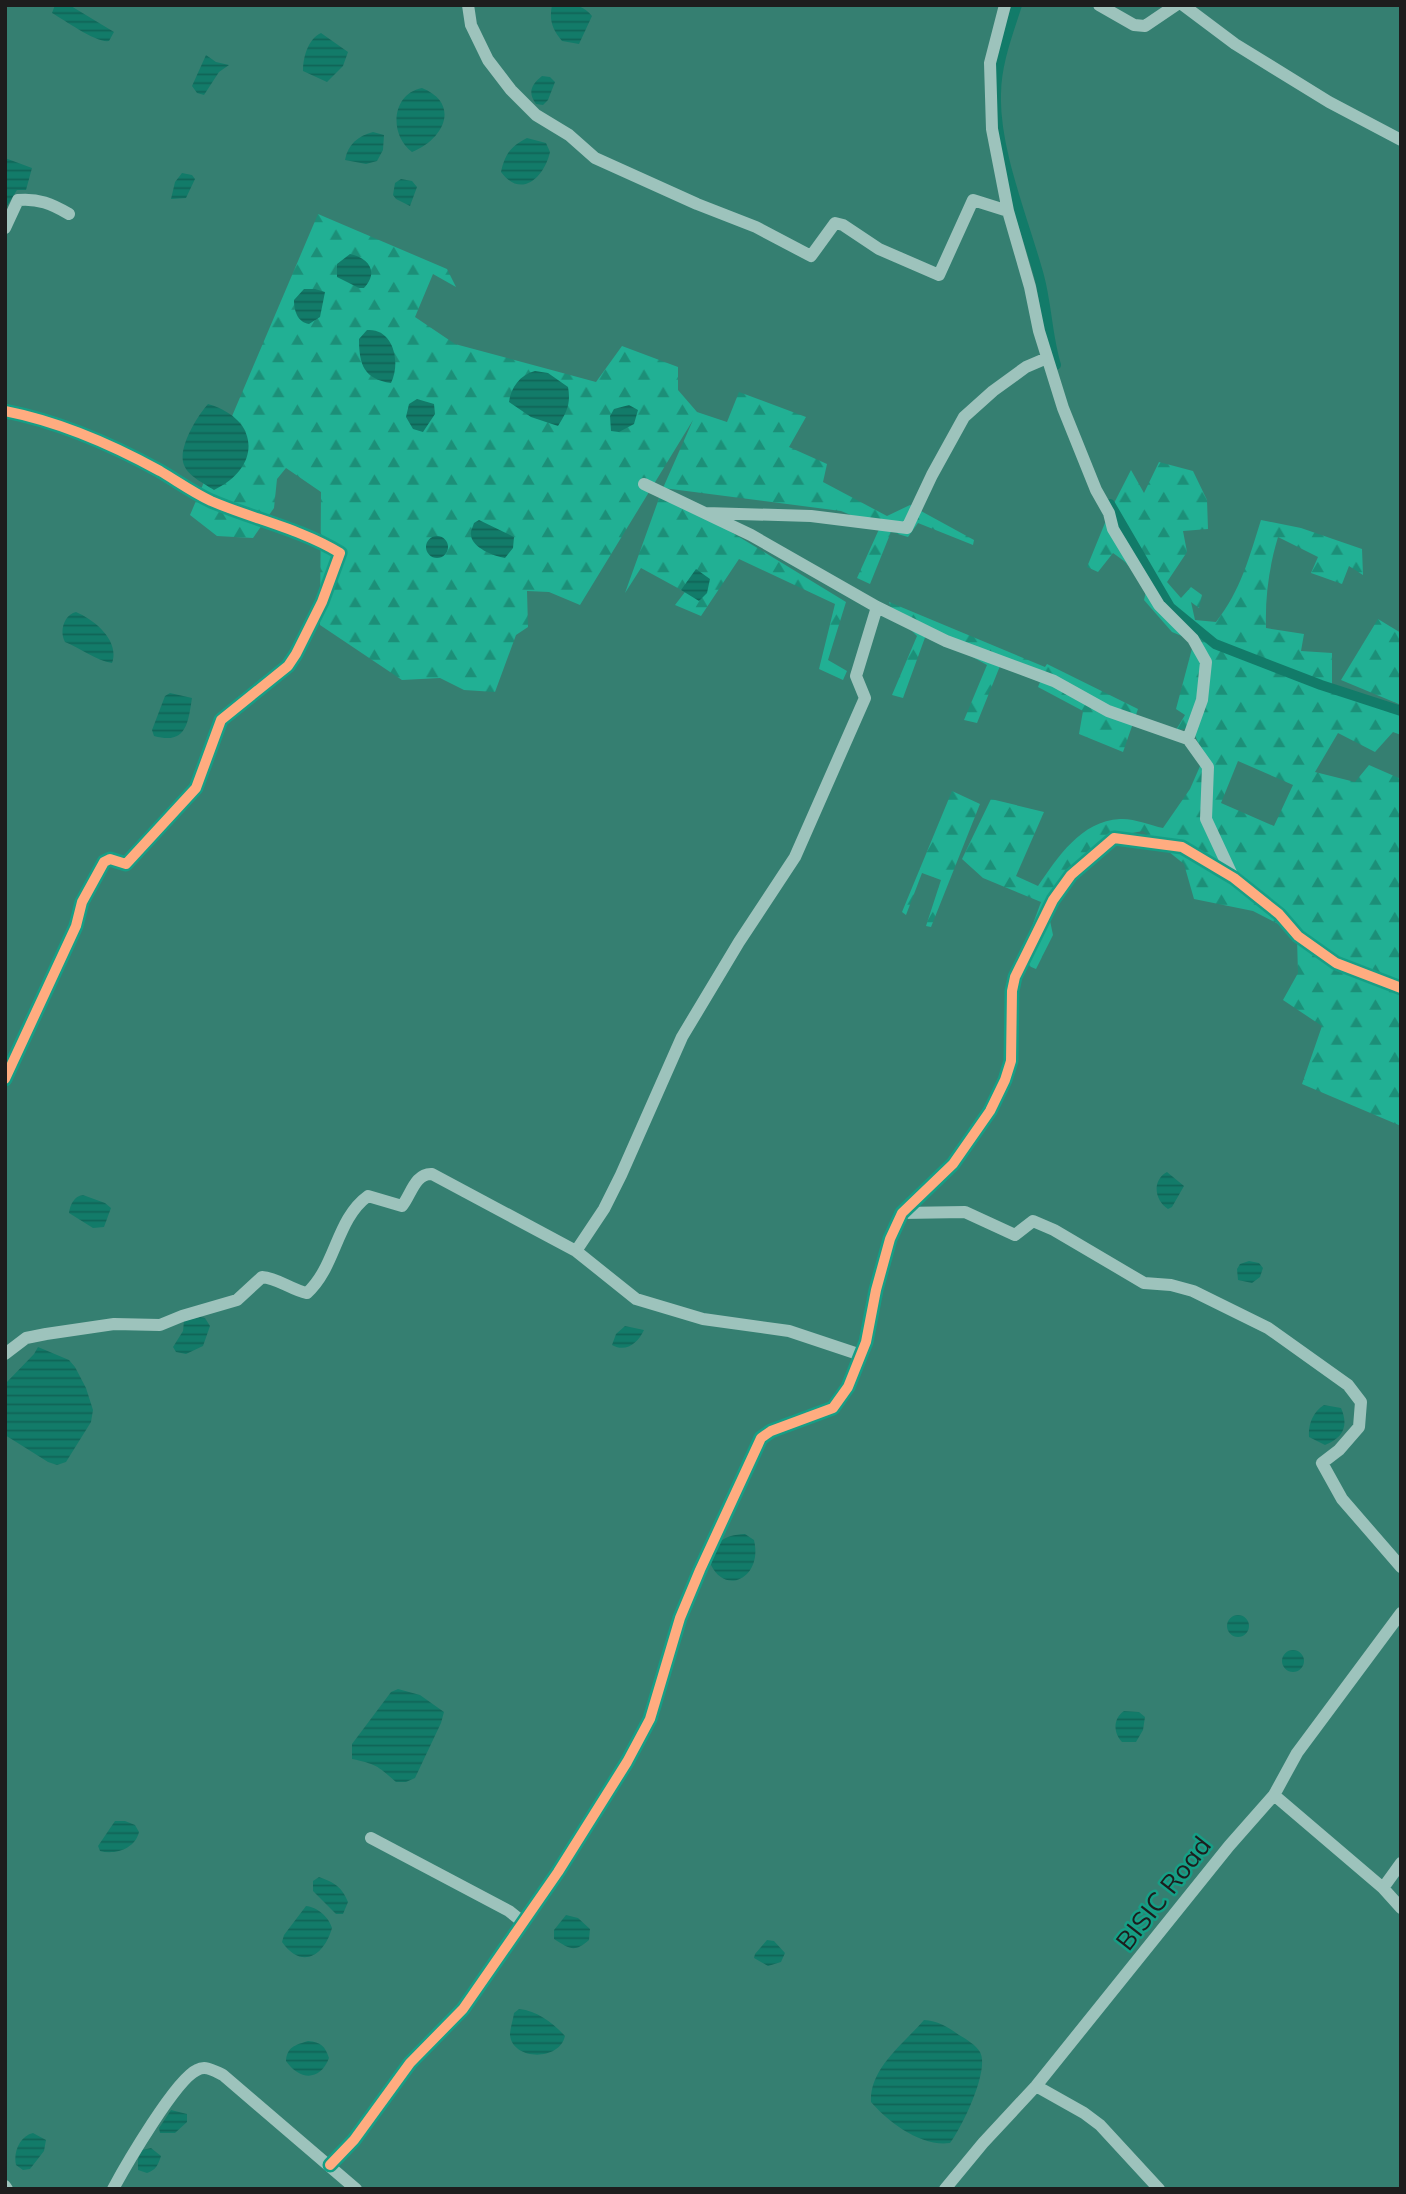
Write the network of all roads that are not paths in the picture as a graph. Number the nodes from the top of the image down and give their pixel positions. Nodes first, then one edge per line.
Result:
1 (468, 5) edge
2 (1005, 5) edge
3 (1100, 5) edge
4 (1176, 5) edge
5 (1183, 5) edge
6 (1401, 140) edge
7 (1008, 211) junction
8 (69, 214) dead end
9 (5, 228) edge
10 (1047, 358) junction
11 (5, 411) edge
12 (644, 484) dead end
13 (704, 513) junction
14 (877, 607) junction
15 (1188, 739) junction
16 (1234, 878) junction
17 (1401, 988) edge
18 (5, 1079) edge
19 (902, 1213) junction
20 (576, 1251) junction
21 (5, 1354) edge
22 (861, 1355) junction
23 (1401, 1567) edge
24 (1401, 1614) edge
25 (1274, 1795) junction
26 (371, 1838) dead end
27 (1401, 1863) edge
28 (1383, 1888) junction
29 (1401, 1908) edge
30 (524, 1923) junction
31 (1036, 2086) junction
32 (330, 2165) junction
33 (1155, 2188) edge
34 (113, 2189) edge
35 (356, 2189) edge
36 (945, 2189) edge

1 - 7 street
2 - 7 street
3 - 4 street
5 - 6 street
7 - 10 street
8 - 9 street
10 - 13 street
10 - 15 street
11 - 18 street
12 - 13 street
13 - 14 street
14 - 15 street
14 - 20 street
15 - 16 street
16 - 17 street
16 - 19 street
19 - 22 street
19 - 23 street
20 - 21 street
20 - 22 street
22 - 30 street
24 - 25 street, BISIC Road
25 - 28 street
25 - 31 street, BISIC Road
26 - 30 street
27 - 28 street
28 - 29 street
30 - 32 street
31 - 33 street
31 - 36 street, BISIC Road
32 - 34 street
32 - 35 street

